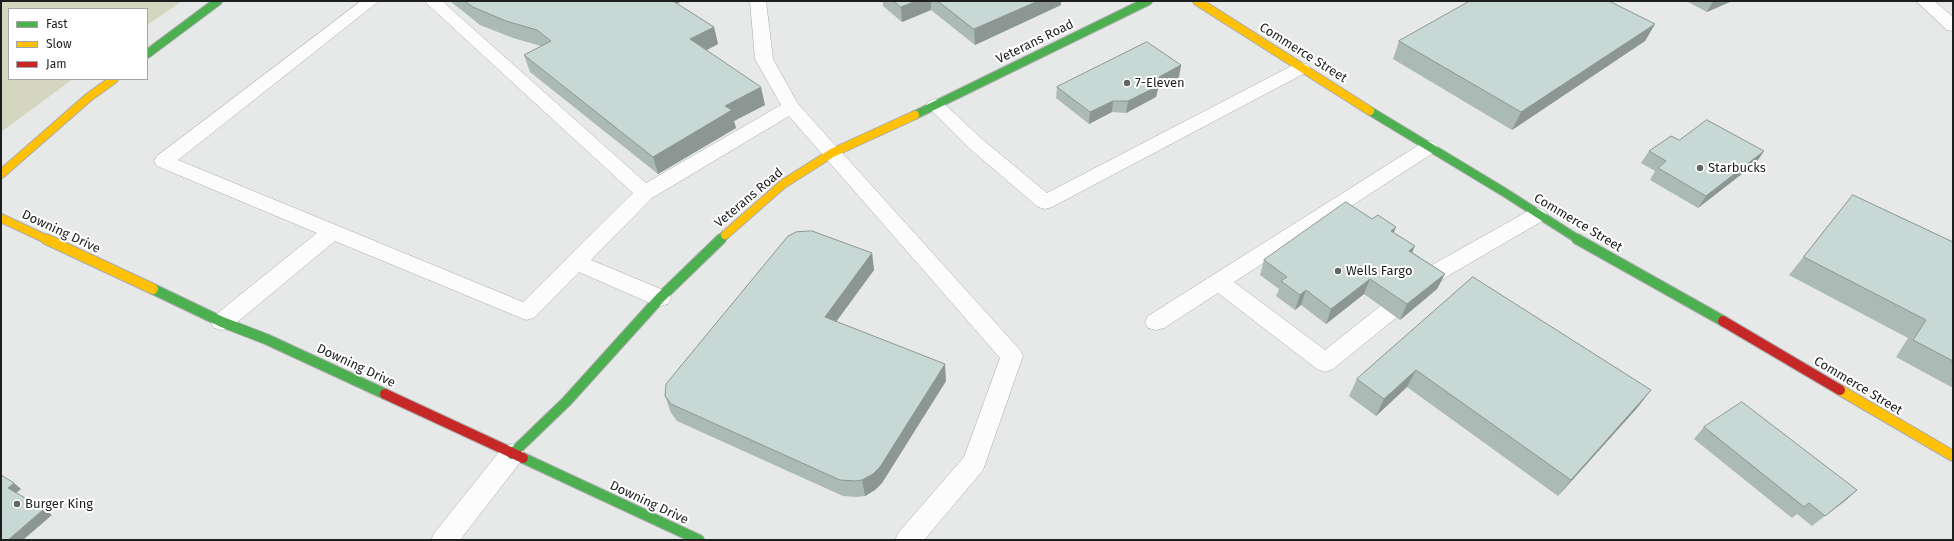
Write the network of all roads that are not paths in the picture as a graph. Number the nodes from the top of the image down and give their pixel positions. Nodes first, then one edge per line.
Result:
1 (218, 1) edge
2 (371, 1) edge
3 (432, 1) edge
4 (758, 1) edge
5 (1148, 1) edge
6 (1197, 1) edge
7 (1924, 1) edge
8 (1953, 26) edge
9 (148, 53) edge
10 (1301, 68) junction
11 (113, 80) edge
12 (935, 105) junction
13 (791, 107) junction
14 (1429, 148) junction
15 (832, 153) junction
16 (1, 174) edge
17 (644, 193) junction
18 (1537, 215) junction
19 (1, 218) edge
20 (333, 231) junction
21 (576, 262) junction
22 (1219, 282) junction
23 (660, 298) junction
24 (222, 322) junction
25 (1156, 322) dead end
26 (512, 454) junction
27 (1953, 456) edge
28 (444, 540) edge
29 (699, 540) edge
30 (908, 540) edge

1 - 9 street
2 - 20 lane
3 - 17 lane
4 - 13 lane
5 - 12 street, Veterans Road
6 - 10 street, Commerce Street
7 - 8 lane
10 - 12 lane
10 - 14 street, Commerce Street
11 - 16 street
12 - 15 street, Veterans Road
13 - 15 lane
13 - 17 lane
14 - 18 street, Commerce Street
14 - 22 lane
15 - 23 street, Veterans Road
15 - 30 lane
17 - 21 lane
18 - 22 lane
18 - 27 street, Commerce Street
19 - 24 street, Downing Drive
20 - 21 lane
20 - 24 lane
21 - 23 lane
22 - 25 lane
23 - 26 street, Veterans Road
24 - 26 street, Downing Drive
26 - 28 lane
26 - 29 street, Downing Drive

